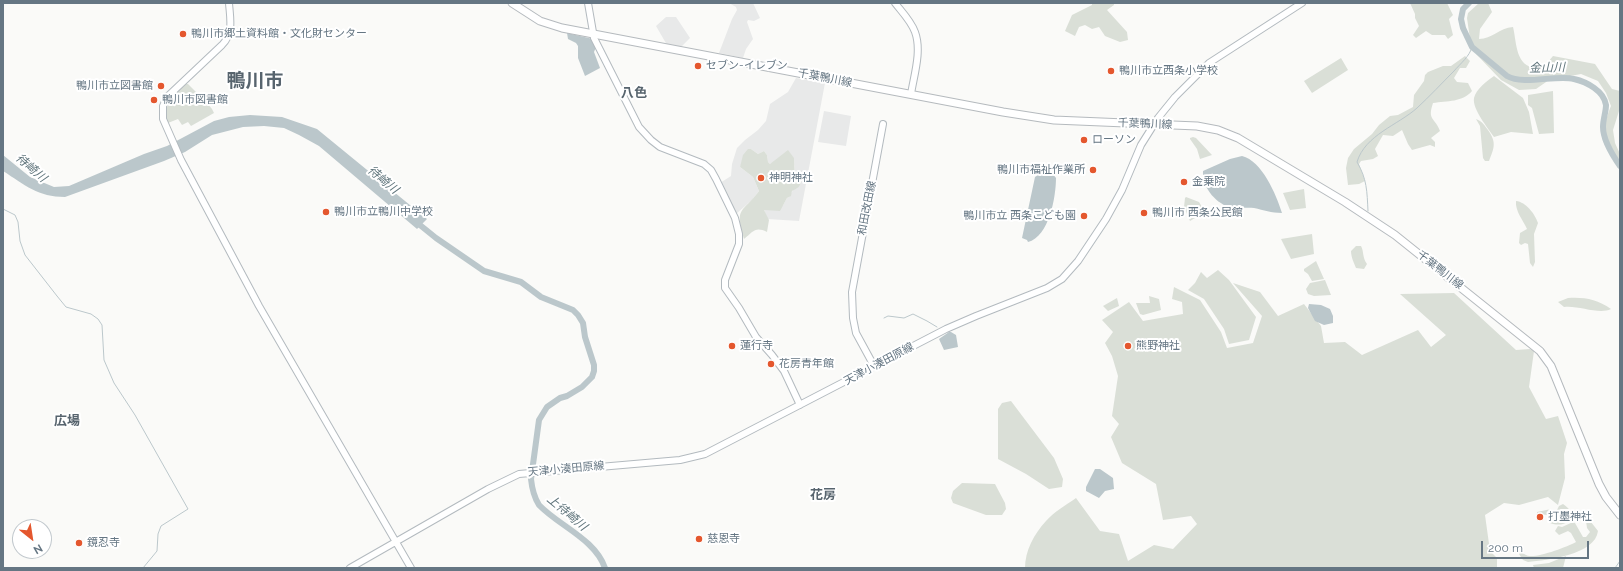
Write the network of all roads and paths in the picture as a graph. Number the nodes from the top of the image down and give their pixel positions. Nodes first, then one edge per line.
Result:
1 (229, 3) edge
2 (512, 3) edge
3 (588, 3) edge
4 (895, 3) edge
5 (1302, 3) edge
6 (593, 34) junction
7 (911, 94) junction
8 (883, 124) dead end
9 (1154, 124) junction
10 (874, 366) junction
11 (800, 405) junction
12 (1620, 515) edge
13 (396, 541) junction
14 (350, 568) edge
15 (411, 568) edge

1 - 13 street
2 - 6 main road, 千葉鴨川線
3 - 6 street
4 - 7 street
5 - 9 street, 天津小湊田原線
6 - 7 main road, 千葉鴨川線
6 - 11 street
7 - 9 main road, 千葉鴨川線
8 - 10 street, 和田改田線
9 - 10 street, 天津小湊田原線
9 - 12 main road, 千葉鴨川線
10 - 11 street, 天津小湊田原線
11 - 13 street, 天津小湊田原線
13 - 14 street, 天津小湊田原線
13 - 15 street

